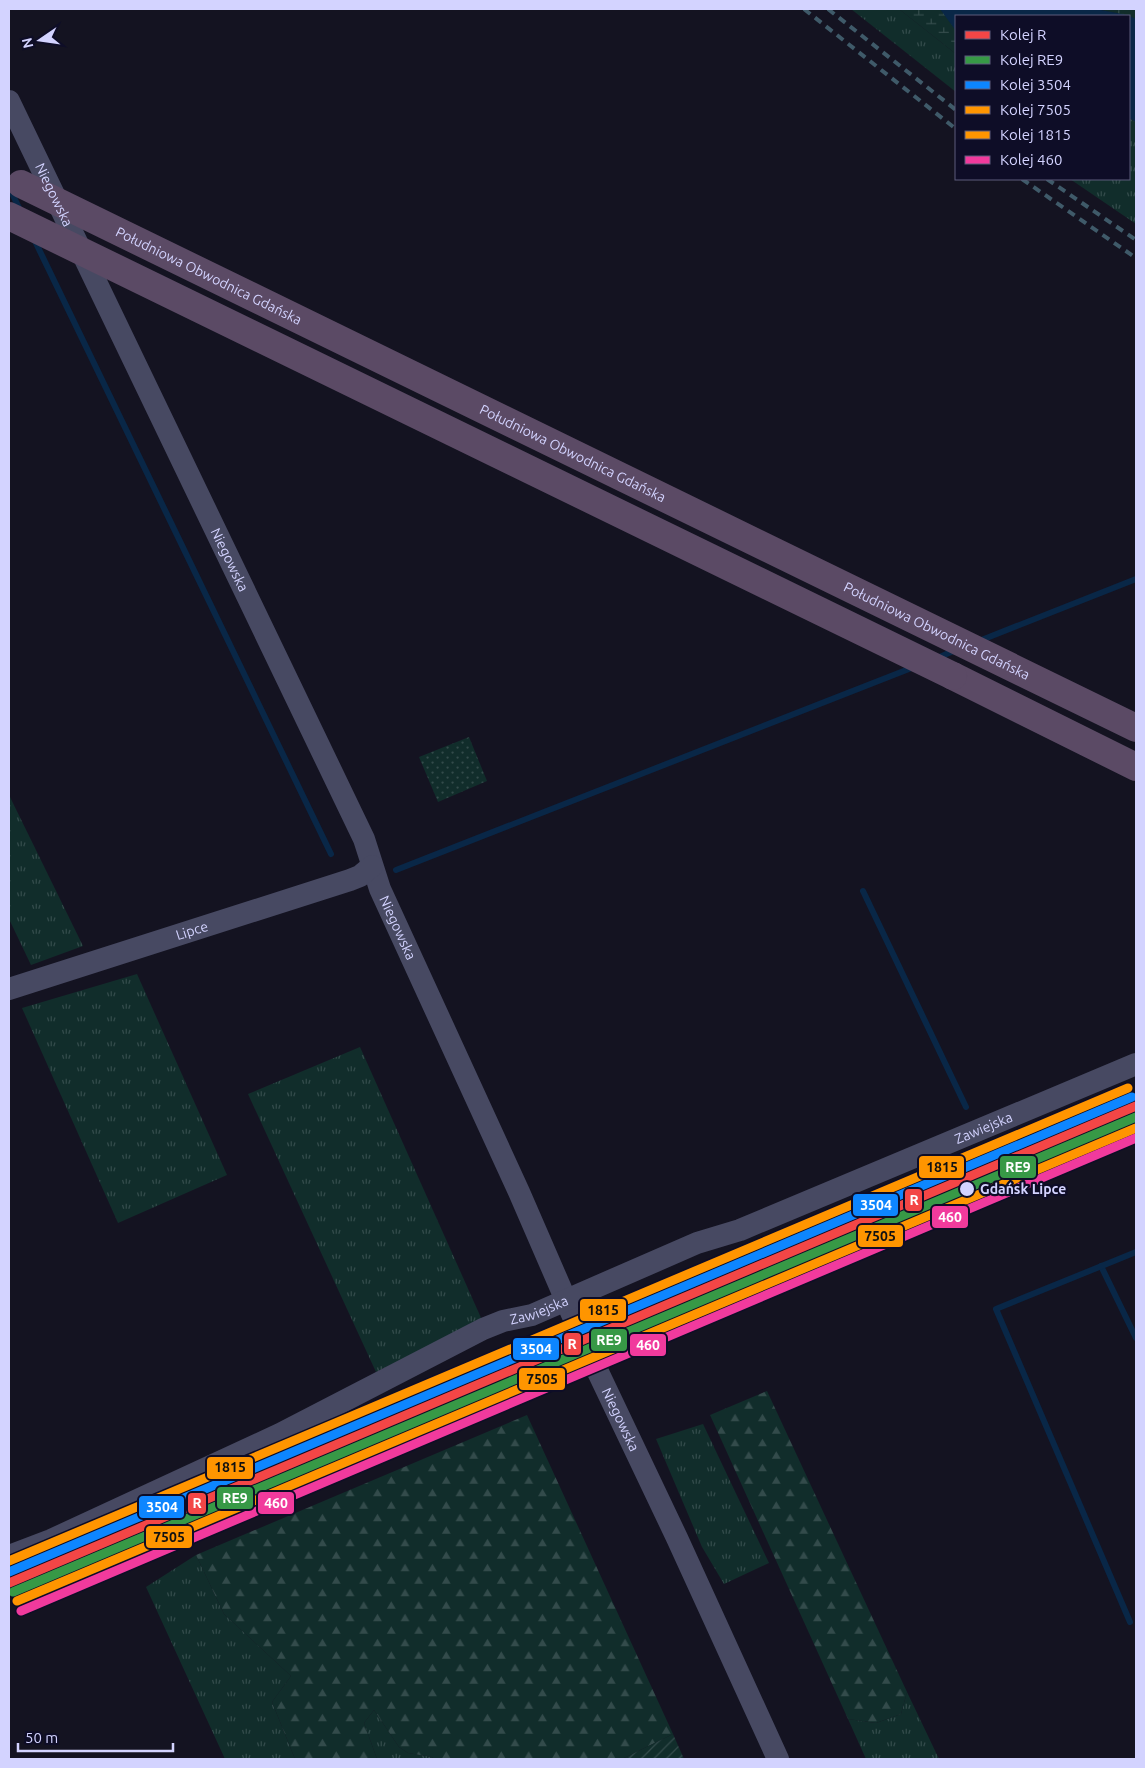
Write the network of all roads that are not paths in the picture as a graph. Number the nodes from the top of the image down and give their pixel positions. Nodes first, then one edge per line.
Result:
1 (9, 101) edge
2 (9, 178) edge
3 (9, 216) edge
4 (1136, 728) edge
5 (1136, 767) edge
6 (372, 866) junction
7 (9, 989) edge
8 (1136, 1064) edge
9 (567, 1300) junction
10 (9, 1556) edge
11 (778, 1759) edge

1 - 6 street, Niegowska
2 - 4 highway, Południowa Obwodnica Gdańska, bridge
3 - 5 highway, bridge
6 - 7 street, Lipce
6 - 9 street, Niegowska
8 - 9 street, Zawiejska
9 - 10 street, Zawiejska
9 - 11 street, Niegowska

